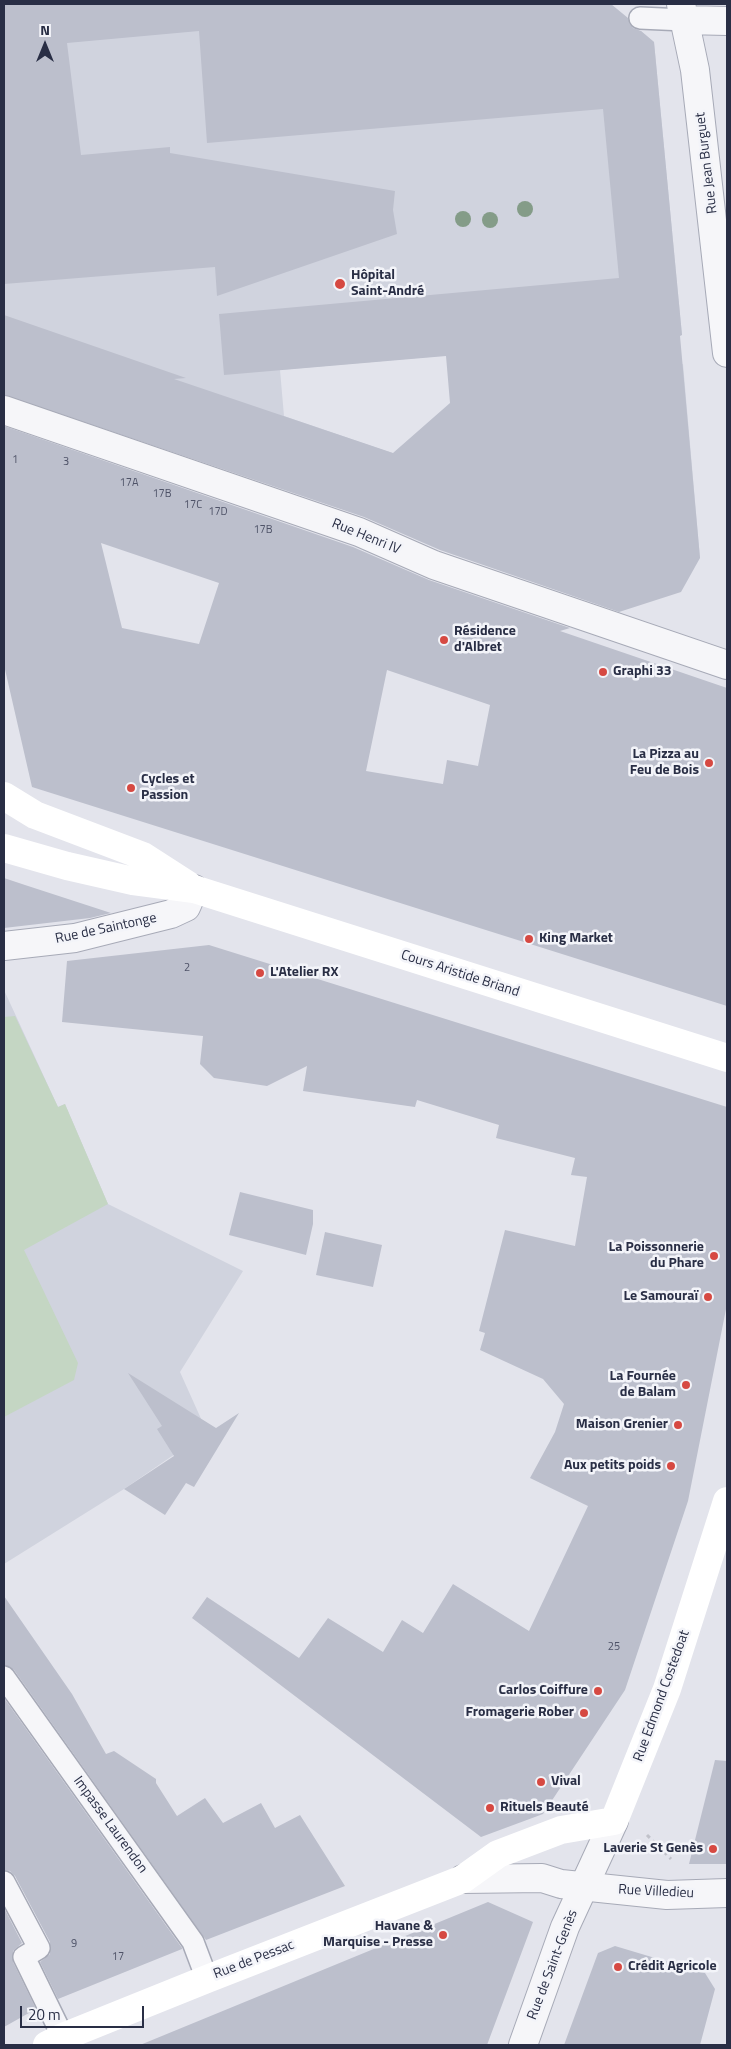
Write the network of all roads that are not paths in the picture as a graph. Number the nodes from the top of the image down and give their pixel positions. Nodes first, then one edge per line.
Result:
1 (682, 12) edge
2 (640, 18) dead end
3 (727, 21) edge
4 (727, 352) edge
5 (4, 410) edge
6 (727, 665) edge
7 (4, 796) edge
8 (4, 848) edge
9 (194, 889) junction
10 (4, 946) edge
11 (727, 1058) edge
12 (727, 1501) edge
13 (4, 1677) edge
14 (614, 1821) junction
15 (463, 1879) junction
16 (4, 1882) edge
17 (584, 1886) junction
18 (727, 1893) edge
19 (207, 1979) junction
20 (55, 2041) edge
21 (523, 2045) edge

1 - 2 lane
1 - 3 street
1 - 4 street, Rue Jean Burguet
5 - 6 street, Rue Henri IV
7 - 9 main road, Cours Aristide Briand
8 - 9 main road, Cours Aristide Briand
9 - 10 street, Rue de Saintonge
9 - 11 main road, Cours Aristide Briand
12 - 14 main road, Rue Edmond Costedoat
13 - 19 lane, Impasse Laurendon
14 - 15 main road, Rue de Pessac
14 - 17 street, Rue Edmond Costedoat
15 - 17 street, Rue de Pessac
15 - 19 main road, Rue de Pessac
16 - 20 lane
17 - 18 street, Rue Villedieu
17 - 21 street, Rue de Saint-Genès
19 - 20 main road, Rue de Pessac

